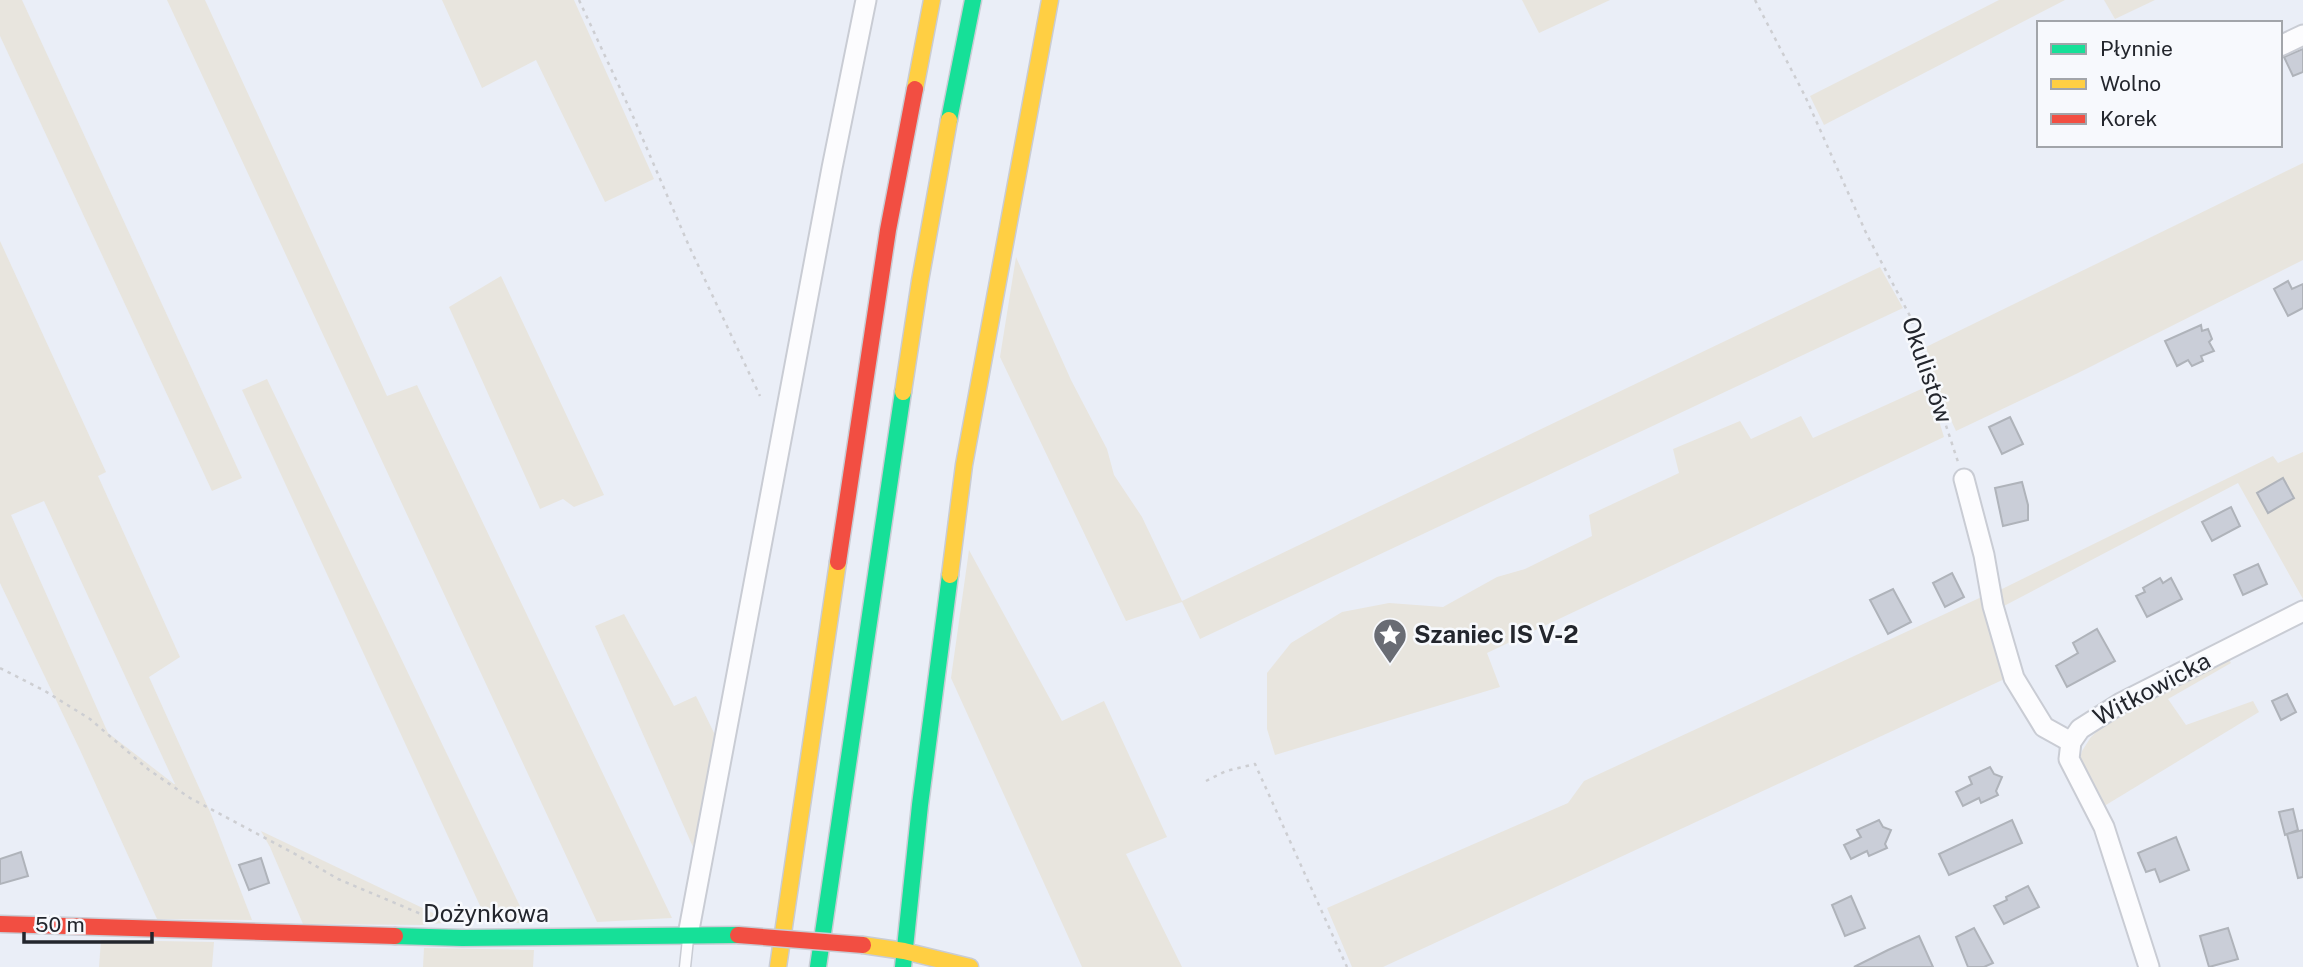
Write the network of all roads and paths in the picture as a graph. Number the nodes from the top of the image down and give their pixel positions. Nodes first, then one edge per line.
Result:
1 (579, 0) edge
2 (866, 0) edge
3 (932, 0) edge
4 (973, 0) edge
5 (1050, 0) edge
6 (1755, 0) edge
7 (2303, 35) edge
8 (2282, 45) edge
9 (760, 396) dead end
10 (1964, 479) joint
11 (2303, 611) edge
12 (0, 668) edge
13 (2071, 743) junction
14 (1206, 781) dead end
15 (424, 915) dead end
16 (0, 924) edge
17 (688, 935) junction
18 (903, 959) edge
19 (685, 967) edge
20 (778, 967) edge
21 (818, 967) edge
22 (970, 967) edge
23 (1347, 967) edge
24 (2149, 967) edge

1 - 9 path
2 - 17 street
3 - 20 main road
4 - 21 main road
5 - 18 main road
6 - 10 path, Okulistów
7 - 8 street
10 - 13 street
11 - 13 street, Witkowicka
12 - 15 path
13 - 24 street, Witkowicka
14 - 23 path
16 - 17 main road, Dożynkowa
17 - 18 main road, Dożynkowa, bridge
17 - 19 lane
18 - 22 main road, Dożynkowa

